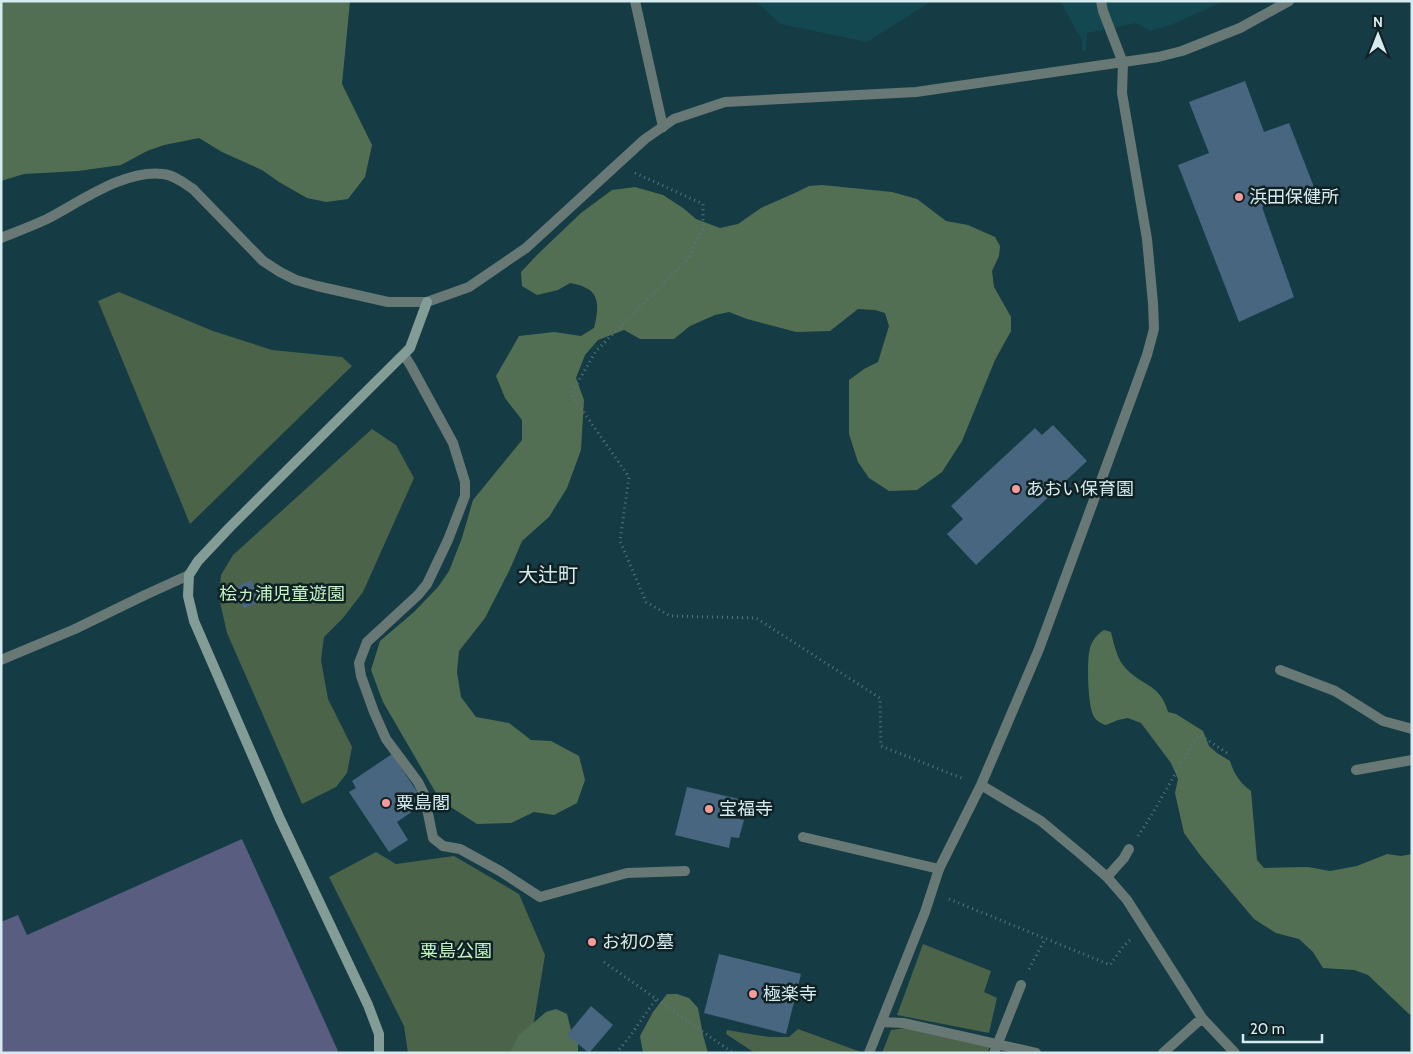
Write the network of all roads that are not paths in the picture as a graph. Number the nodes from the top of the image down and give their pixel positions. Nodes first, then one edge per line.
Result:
1 (635, 1) edge
2 (1101, 1) edge
3 (1289, 1) edge
4 (1122, 63) junction
5 (663, 127) junction
6 (1, 238) edge
7 (427, 302) junction
8 (404, 354) junction
9 (189, 575) junction
10 (1, 660) edge
11 (1280, 670) dead end
12 (1412, 729) edge
13 (1412, 760) edge
14 (1356, 770) dead end
15 (981, 785) junction
16 (803, 837) dead end
17 (1129, 849) road end
18 (940, 869) junction
19 (686, 870) dead end
20 (1107, 877) junction
21 (1021, 985) road end
22 (1202, 1018) junction
23 (882, 1022) junction
24 (996, 1049) edge
25 (379, 1053) edge
26 (869, 1053) edge
27 (1036, 1053) edge
28 (1163, 1053) edge
29 (1235, 1053) edge

1 - 5 street
2 - 4 street
3 - 4 street
4 - 5 street
4 - 15 street
5 - 7 street
6 - 7 street
7 - 8 street
8 - 9 street
8 - 19 street
9 - 10 street
9 - 25 street
11 - 12 street
13 - 14 street
15 - 18 street
15 - 20 street
16 - 18 street
17 - 20 street
18 - 23 street
20 - 22 street
21 - 24 street
22 - 28 street
22 - 29 street
23 - 24 street
23 - 26 street
24 - 27 street

